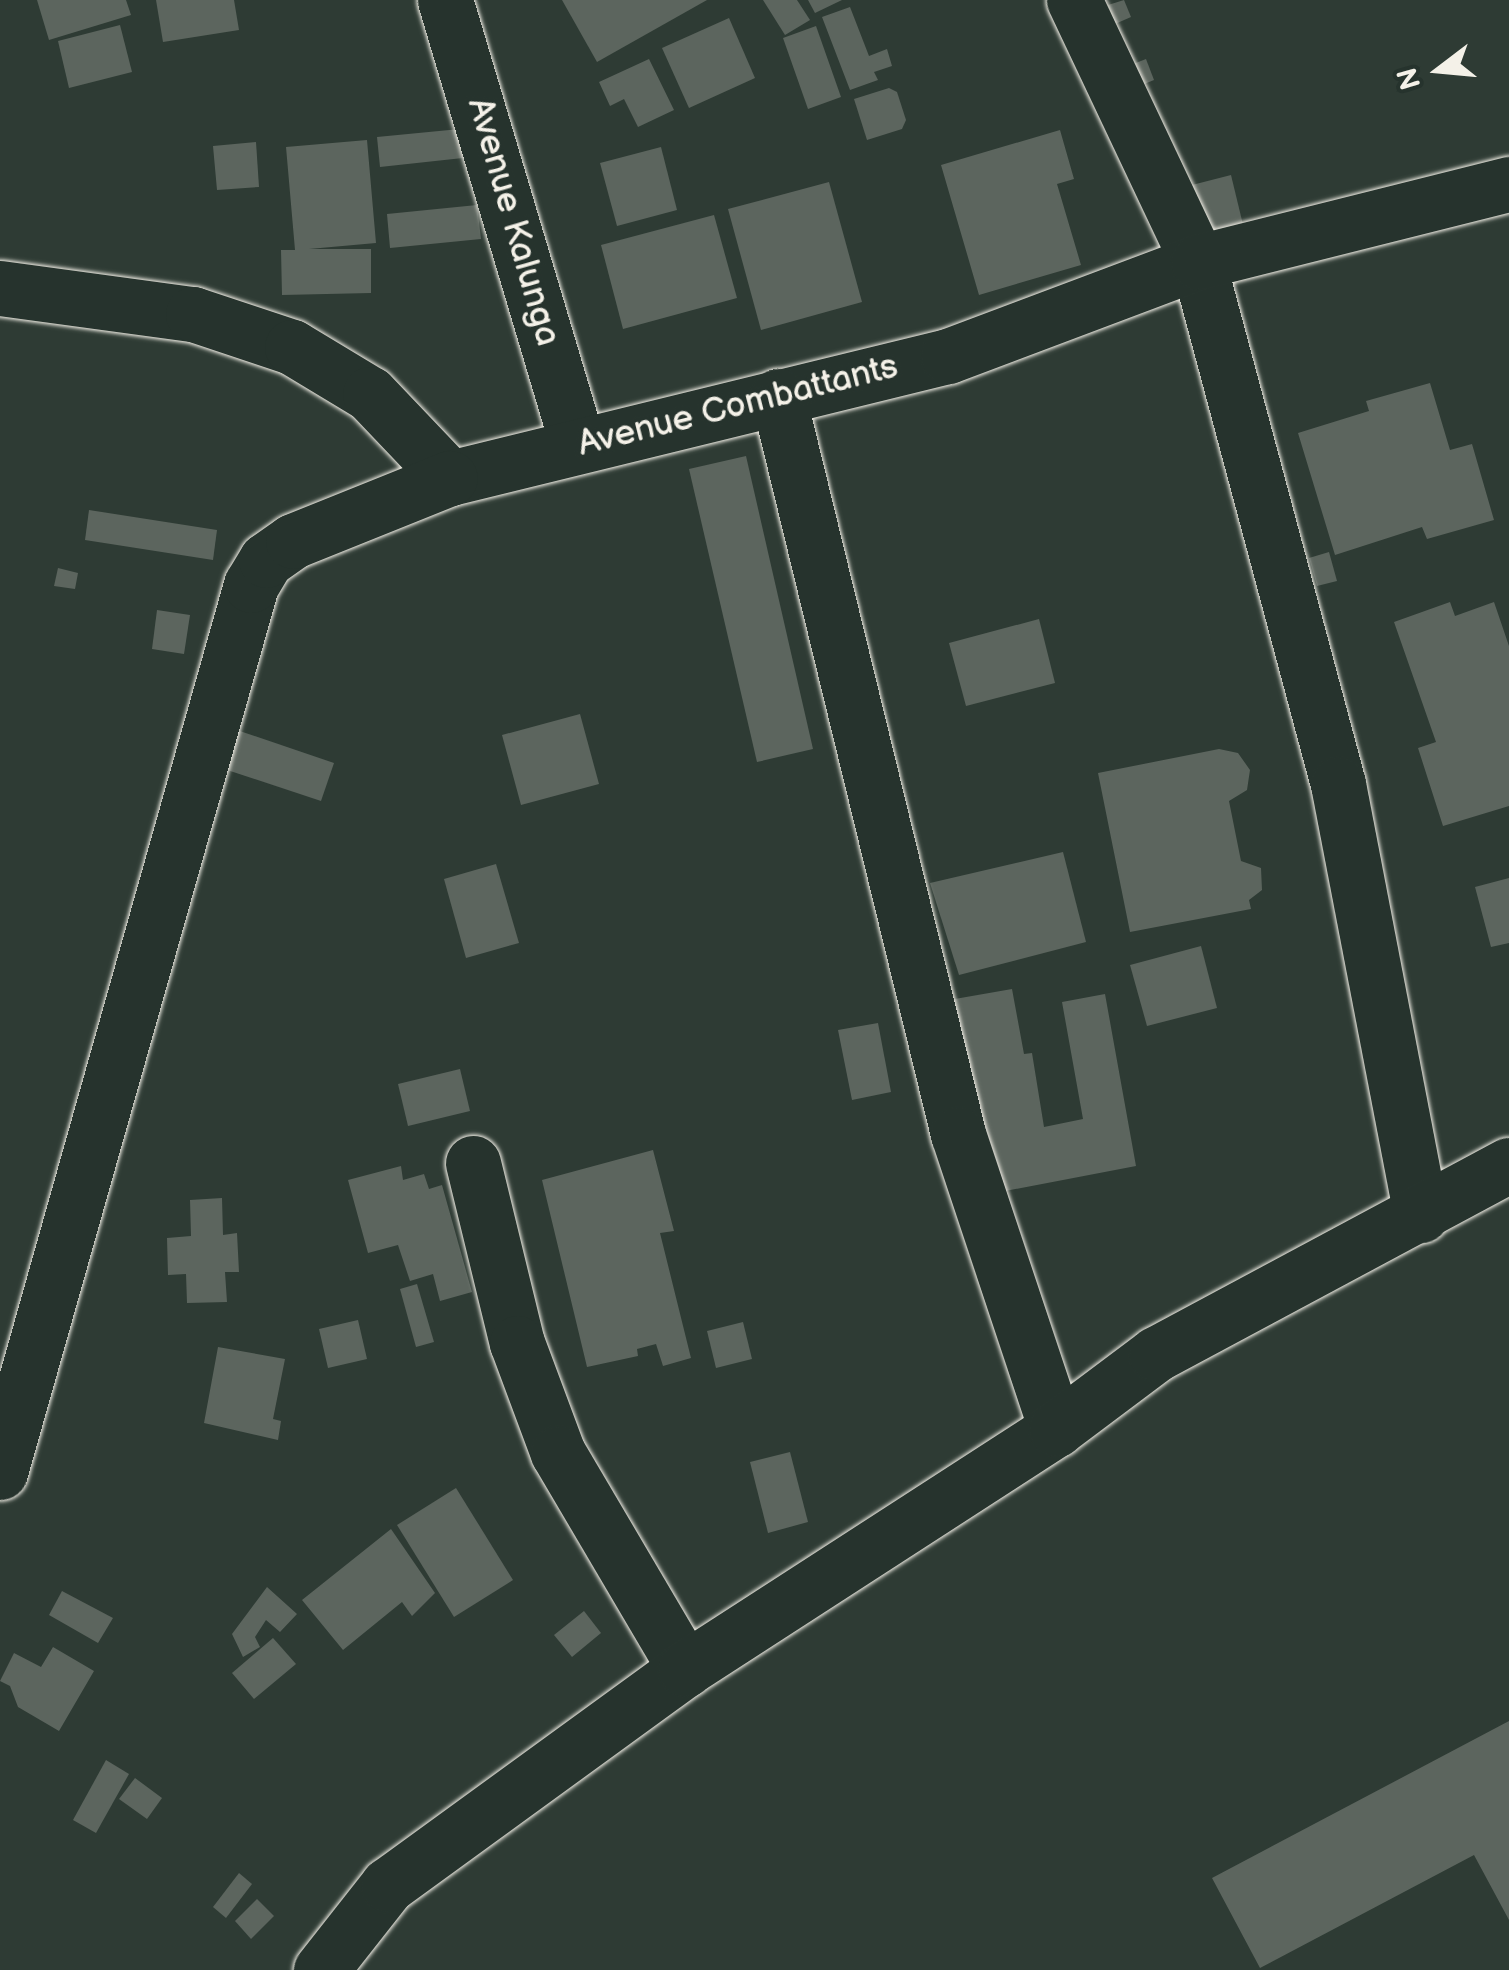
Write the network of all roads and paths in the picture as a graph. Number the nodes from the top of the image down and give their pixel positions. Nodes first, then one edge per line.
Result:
1 (445, 0) edge
2 (1074, 0) edge
3 (1509, 184) edge
4 (1198, 262) junction
5 (0, 288) edge
6 (778, 396) junction
7 (577, 444) junction
8 (450, 478) junction
9 (473, 1163) dead end
10 (1509, 1165) edge
11 (1420, 1215) junction
12 (1056, 1429) junction
13 (0, 1472) edge
14 (685, 1669) junction
15 (321, 1970) edge

1 - 7 street, Avenue Kalunga
2 - 4 street
3 - 4 street, Avenue Combattants
4 - 6 street, Avenue Combattants
4 - 11 street
5 - 8 street
6 - 7 street, Avenue Combattants
6 - 12 street
7 - 8 street, Avenue Combattants
8 - 13 street, Avenue Combattants
9 - 14 street
10 - 11 street
11 - 12 street
12 - 14 street
14 - 15 street

